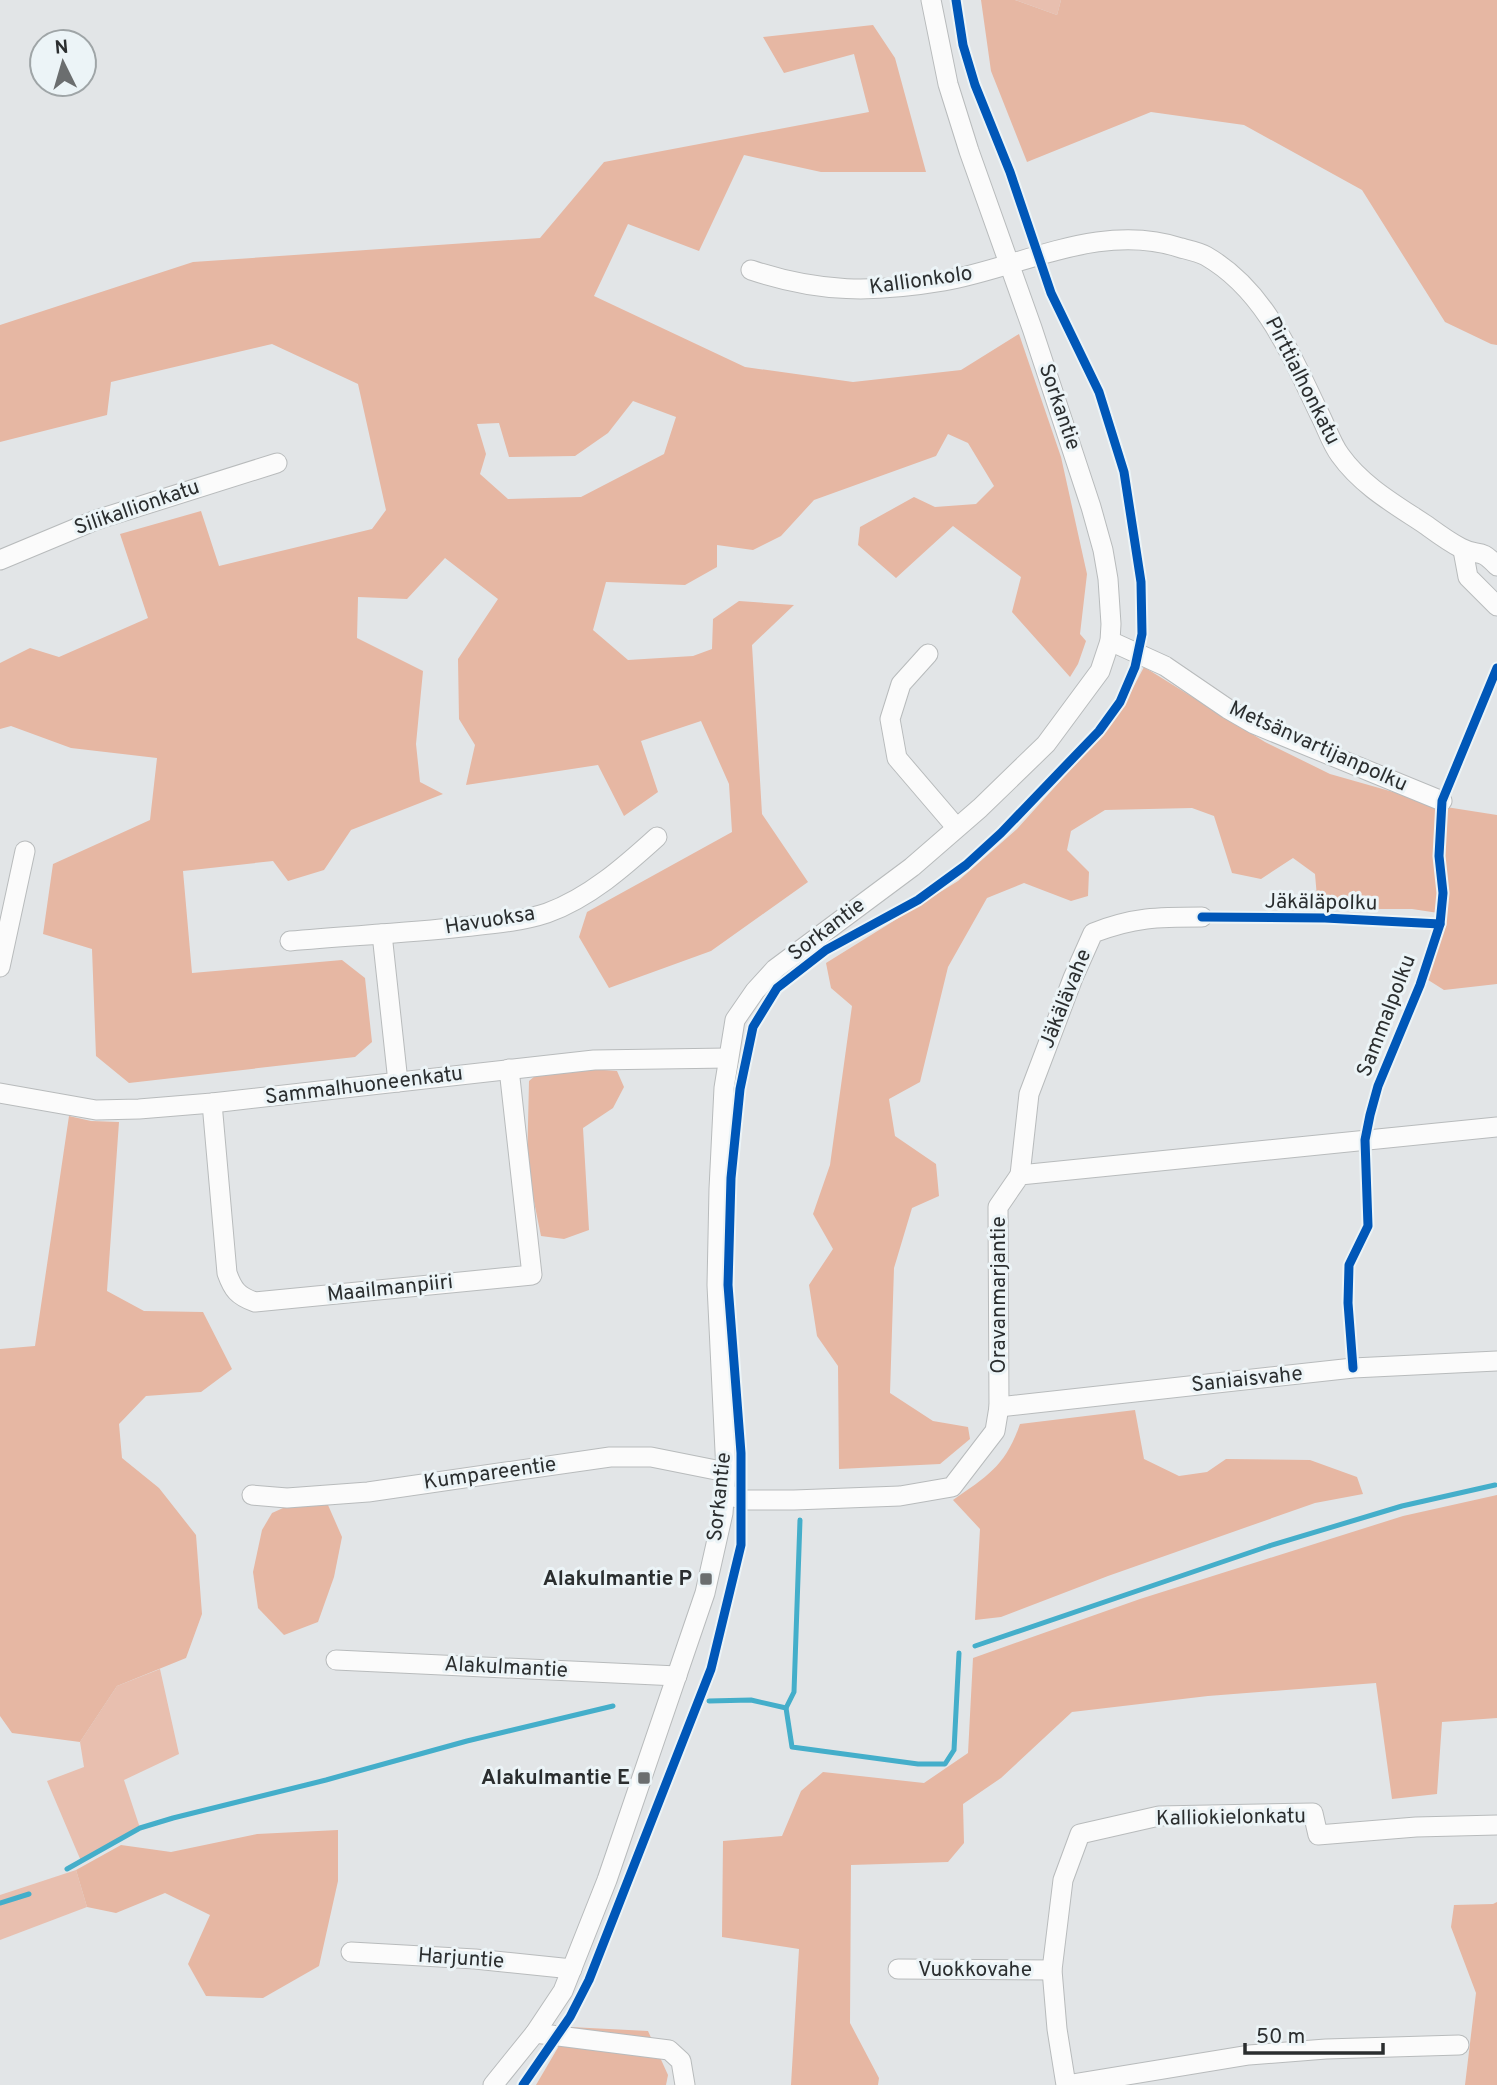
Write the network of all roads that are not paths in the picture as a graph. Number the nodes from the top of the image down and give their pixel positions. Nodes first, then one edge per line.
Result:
1 (931, 0) edge
2 (1009, 265) junction
3 (751, 270) dead end
4 (277, 463) dead end
5 (1463, 550) junction
6 (0, 560) edge
7 (1497, 566) edge
8 (1497, 606) edge
9 (1110, 641) junction
10 (928, 654) dead end
11 (1443, 801) dead end
12 (956, 827) junction
13 (657, 837) dead end
14 (25, 851) dead end
15 (1202, 917) dead end
16 (382, 934) junction
17 (290, 941) dead end
18 (0, 967) edge
19 (728, 1058) junction
20 (509, 1069) junction
21 (398, 1082) junction
22 (0, 1093) edge
23 (212, 1104) junction
24 (1497, 1127) edge
25 (1020, 1175) junction
26 (1497, 1361) edge
27 (999, 1407) junction
28 (726, 1472) junction
29 (724, 1493) junction
30 (252, 1495) dead end
31 (336, 1660) dead end
32 (677, 1676) junction
33 (1497, 1825) edge
34 (351, 1952) dead end
35 (572, 1969) junction
36 (898, 1969) dead end
37 (1052, 1970) junction
38 (535, 2033) junction
39 (1459, 2045) dead end
40 (493, 2085) edge
41 (685, 2085) edge
42 (1066, 2085) edge

1 - 2 street, Sorkantie
2 - 3 street, Kallionkolo
2 - 5 street, Pirttialhonkatu
2 - 9 street, Sorkantie
4 - 6 street, Silikallionkatu
5 - 7 street, Pirttialhonkatu
5 - 8 street
9 - 11 street, Metsänvartijanpolku
9 - 12 street, Sorkantie
10 - 12 street
12 - 19 street, Sorkantie
13 - 16 street, Havuoksa
14 - 18 street
15 - 25 street, Jäkälävahe
16 - 17 street, Havuoksa
16 - 21 street
19 - 20 street, Sammalhuoneenkatu
19 - 28 street, Sorkantie
20 - 21 street, Sammalhuoneenkatu
20 - 23 street, Maailmanpiiri
21 - 23 street, Sammalhuoneenkatu
22 - 23 street, Sammalhuoneenkatu
24 - 25 street
25 - 27 street, Oravanmarjantie
26 - 27 street, Saniaisvahe
27 - 29 street, Oravanmarjantie
28 - 29 street, Sorkantie
28 - 30 street, Kumpareentie
29 - 32 street, Sorkantie
31 - 32 street, Alakulmantie
32 - 35 street, Sorkantie
33 - 37 street, Kalliokielonkatu
34 - 35 street, Harjuntie
35 - 38 street, Sorkantie
36 - 37 street, Vuokkovahe
37 - 42 street, Kalliokielonkatu
38 - 40 street, Sorkantie
38 - 41 street
39 - 42 street

